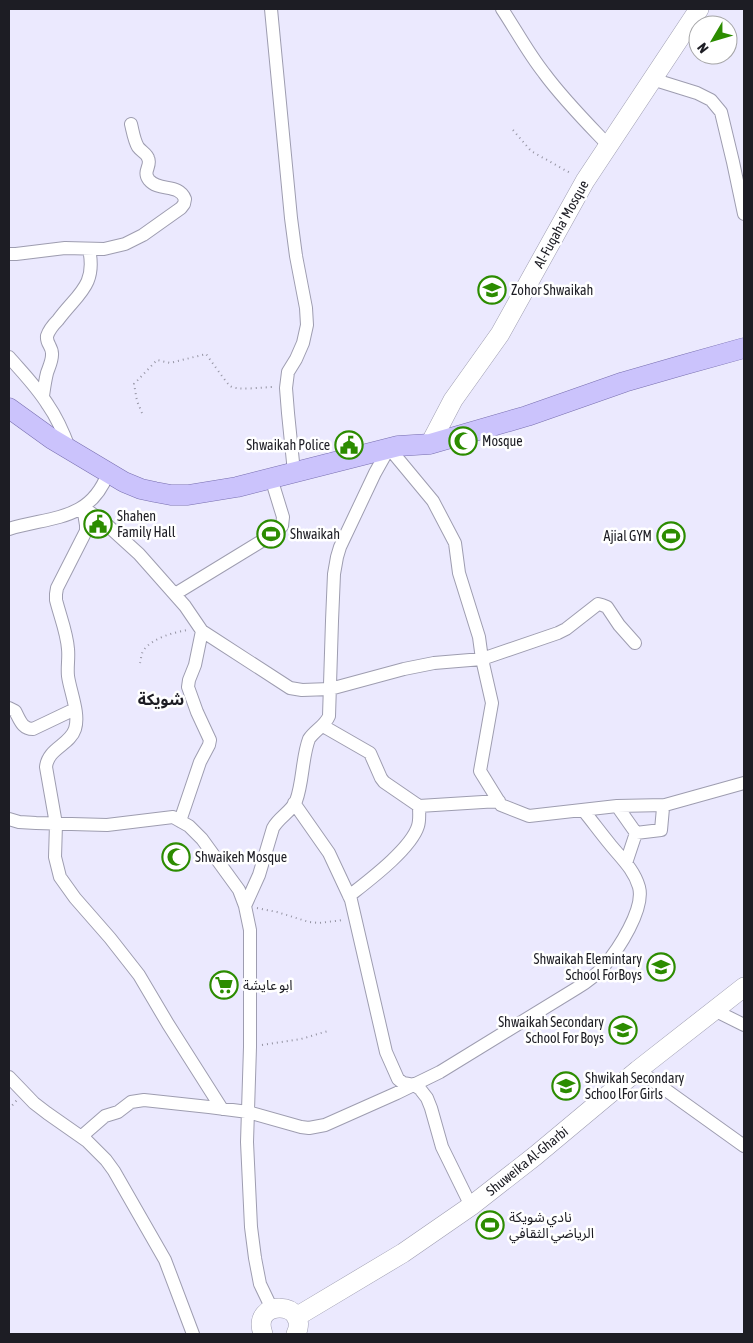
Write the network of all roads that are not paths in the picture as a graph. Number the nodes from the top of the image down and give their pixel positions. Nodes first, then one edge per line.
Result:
1 (271, 9) edge
2 (502, 9) edge
3 (699, 9) edge
4 (652, 79) junction
5 (131, 124) dead end
6 (608, 145) junction
7 (744, 214) edge
8 (88, 249) junction
9 (9, 254) edge
10 (744, 348) edge
11 (9, 357) edge
12 (43, 396) junction
13 (9, 408) edge
14 (430, 444) junction
15 (389, 448) junction
16 (70, 450) junction
17 (294, 472) junction
18 (108, 473) junction
19 (271, 478) junction
20 (83, 507) junction
21 (9, 529) edge
22 (175, 594) junction
23 (200, 629) junction
24 (635, 643) dead end
25 (482, 659) junction
26 (330, 689) junction
27 (11, 707) edge
28 (74, 709) junction
29 (323, 726) junction
30 (744, 783) edge
31 (499, 801) junction
32 (294, 803) junction
33 (665, 805) junction
34 (419, 806) junction
35 (617, 806) junction
36 (582, 810) junction
37 (9, 819) edge
38 (180, 820) junction
39 (56, 824) junction
40 (636, 833) junction
41 (626, 863) junction
42 (349, 896) junction
43 (245, 906) junction
44 (744, 987) edge
45 (714, 1010) junction
46 (744, 1025) edge
47 (638, 1070) junction
48 (9, 1077) edge
49 (414, 1085) junction
50 (222, 1109) junction
51 (248, 1112) junction
52 (82, 1136) junction
53 (744, 1146) edge
54 (471, 1206) junction
55 (272, 1309) junction
56 (296, 1326) edge
57 (193, 1334) edge
58 (263, 1334) edge

1 - 17 street
2 - 6 street
3 - 4 street, Al-Fuqaha' Mosque
4 - 6 street, Al-Fuqaha' Mosque
4 - 7 street
5 - 8 street
6 - 14 street, Al-Fuqaha' Mosque
8 - 9 street
8 - 12 street
10 - 14 main road
11 - 12 street
12 - 16 street
13 - 16 main road
14 - 15 main road
15 - 17 main road
15 - 25 street
15 - 26 street
16 - 18 main road
17 - 19 main road
18 - 19 main road
18 - 20 street
19 - 22 street
20 - 21 street
20 - 22 street
20 - 28 street
22 - 23 street
23 - 26 street
23 - 38 street
24 - 25 street
25 - 26 street
25 - 31 street
26 - 29 street
27 - 28 street
28 - 39 street
29 - 32 street
29 - 34 street
30 - 33 street
31 - 34 street
31 - 36 street
32 - 42 street
32 - 43 street
33 - 35 street
33 - 40 street
34 - 42 street
35 - 36 street
35 - 40 street
36 - 41 street
37 - 39 street
38 - 39 street
38 - 43 street
39 - 50 street
40 - 41 street
41 - 49 street
42 - 49 street
43 - 51 street
44 - 45 street, Shuweika Al-Gharbi
45 - 46 street
45 - 47 street, Shuweika Al-Gharbi
47 - 53 street
47 - 54 street, Shuweika Al-Gharbi
48 - 52 street
49 - 51 street
49 - 54 street
50 - 51 street
50 - 52 street
51 - 55 street
52 - 57 street
54 - 56 street, Shuweika Al-Gharbi
55 - 56 street
55 - 58 street

